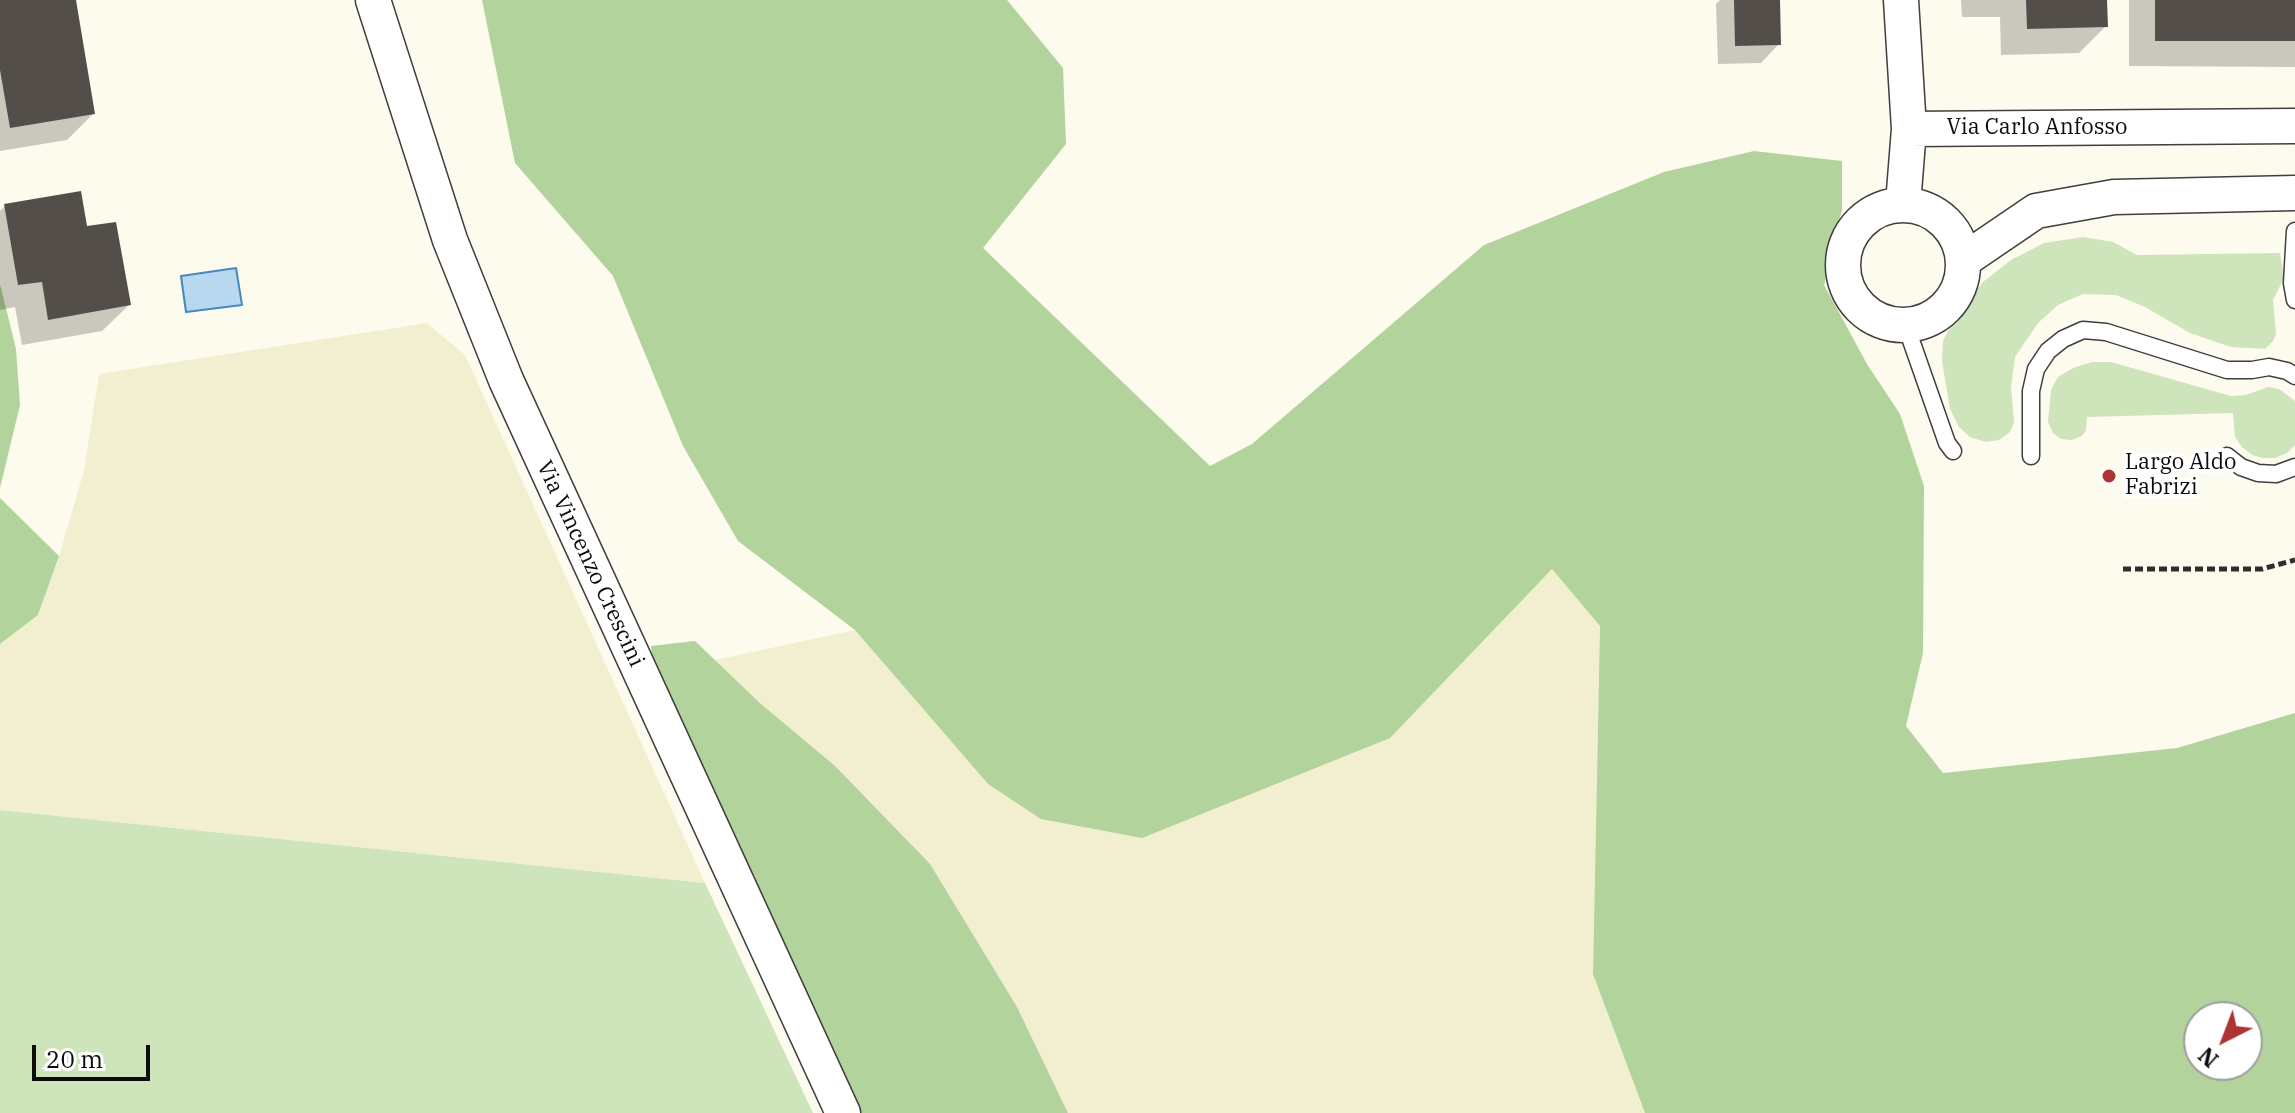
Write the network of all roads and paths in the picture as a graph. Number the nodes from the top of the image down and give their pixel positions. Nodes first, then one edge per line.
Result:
1 (373, 0) edge
2 (1901, 0) edge
3 (2295, 126) edge
4 (1909, 129) junction
5 (2295, 193) edge
6 (1903, 204) junction
7 (2295, 231) edge
8 (1964, 260) junction
9 (2295, 300) edge
10 (1906, 326) junction
11 (2295, 376) edge
12 (1953, 451) dead end
13 (2031, 456) dead end
14 (2227, 456) dead end
15 (2295, 467) edge
16 (2295, 560) edge
17 (2123, 569) dead end
18 (843, 1113) edge

1 - 18 street, Via Vincenzo Crescini
2 - 4 street
3 - 4 street, Via Carlo Anfosso
4 - 6 street
5 - 8 street
6 - 8 street
6 - 10 street
7 - 9 lane
8 - 10 street
10 - 12 lane
11 - 13 lane
14 - 15 lane
16 - 17 path

